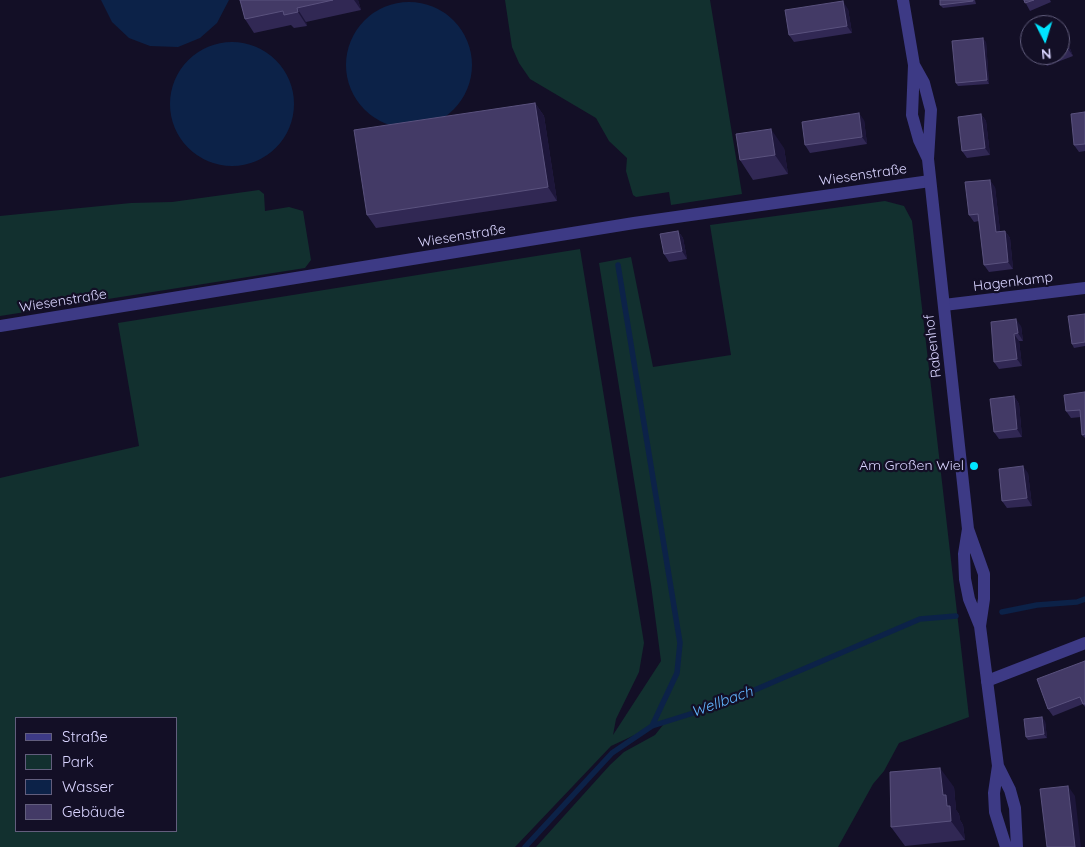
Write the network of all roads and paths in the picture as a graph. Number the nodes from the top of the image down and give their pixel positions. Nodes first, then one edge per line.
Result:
1 (903, 0) edge
2 (914, 64) junction
3 (928, 159) junction
4 (930, 181) junction
5 (1085, 288) edge
6 (944, 305) junction
7 (0, 326) edge
8 (968, 529) junction
9 (980, 626) junction
10 (1085, 643) edge
11 (987, 681) junction
12 (998, 766) junction
13 (1006, 847) edge
14 (1017, 847) edge

1 - 2 street, Rabenhof
2 - 3 street, Rabenhof
2 - 3 street, Rabenhof
3 - 4 street, Rabenhof
4 - 6 street, Rabenhof
4 - 7 street, Wiesenstraße
5 - 6 street, Hagenkamp
6 - 8 street, Rabenhof
8 - 9 street, Rabenhof
8 - 9 street, Rabenhof
9 - 11 street, Rabenhof
10 - 11 street
11 - 12 street, Rabenhof
12 - 13 street, Rabenhof
12 - 14 street, Rabenhof

